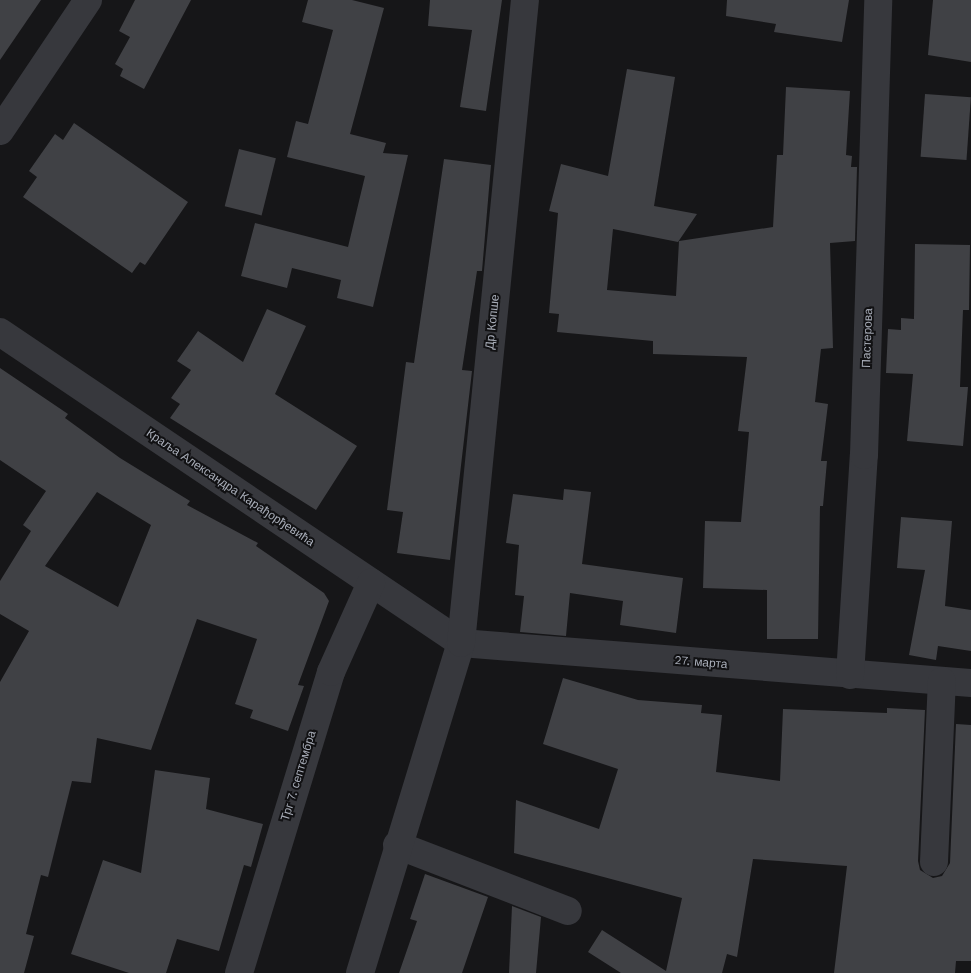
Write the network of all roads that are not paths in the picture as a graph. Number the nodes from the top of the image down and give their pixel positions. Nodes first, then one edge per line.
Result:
1 (88, 0) edge
2 (525, 0) edge
3 (878, 0) edge
4 (0, 131) edge
5 (0, 332) edge
6 (371, 583) junction
7 (461, 643) junction
8 (850, 675) junction
9 (942, 682) junction
10 (971, 683) edge
11 (397, 845) junction
12 (934, 862) dead end
13 (568, 911) dead end
14 (239, 973) edge
15 (360, 973) edge

1 - 4 street
2 - 7 street, Др Копше
3 - 8 street, Пастерова
5 - 6 street, Краља Александра Карађорђевића
6 - 7 street, Краља Александра Карађорђевића
6 - 14 street, Трг 7. септембра
7 - 8 street, 27. марта
7 - 11 street
8 - 9 street, 27. марта
9 - 10 street, 27. марта
9 - 12 street
11 - 13 street
11 - 15 street

